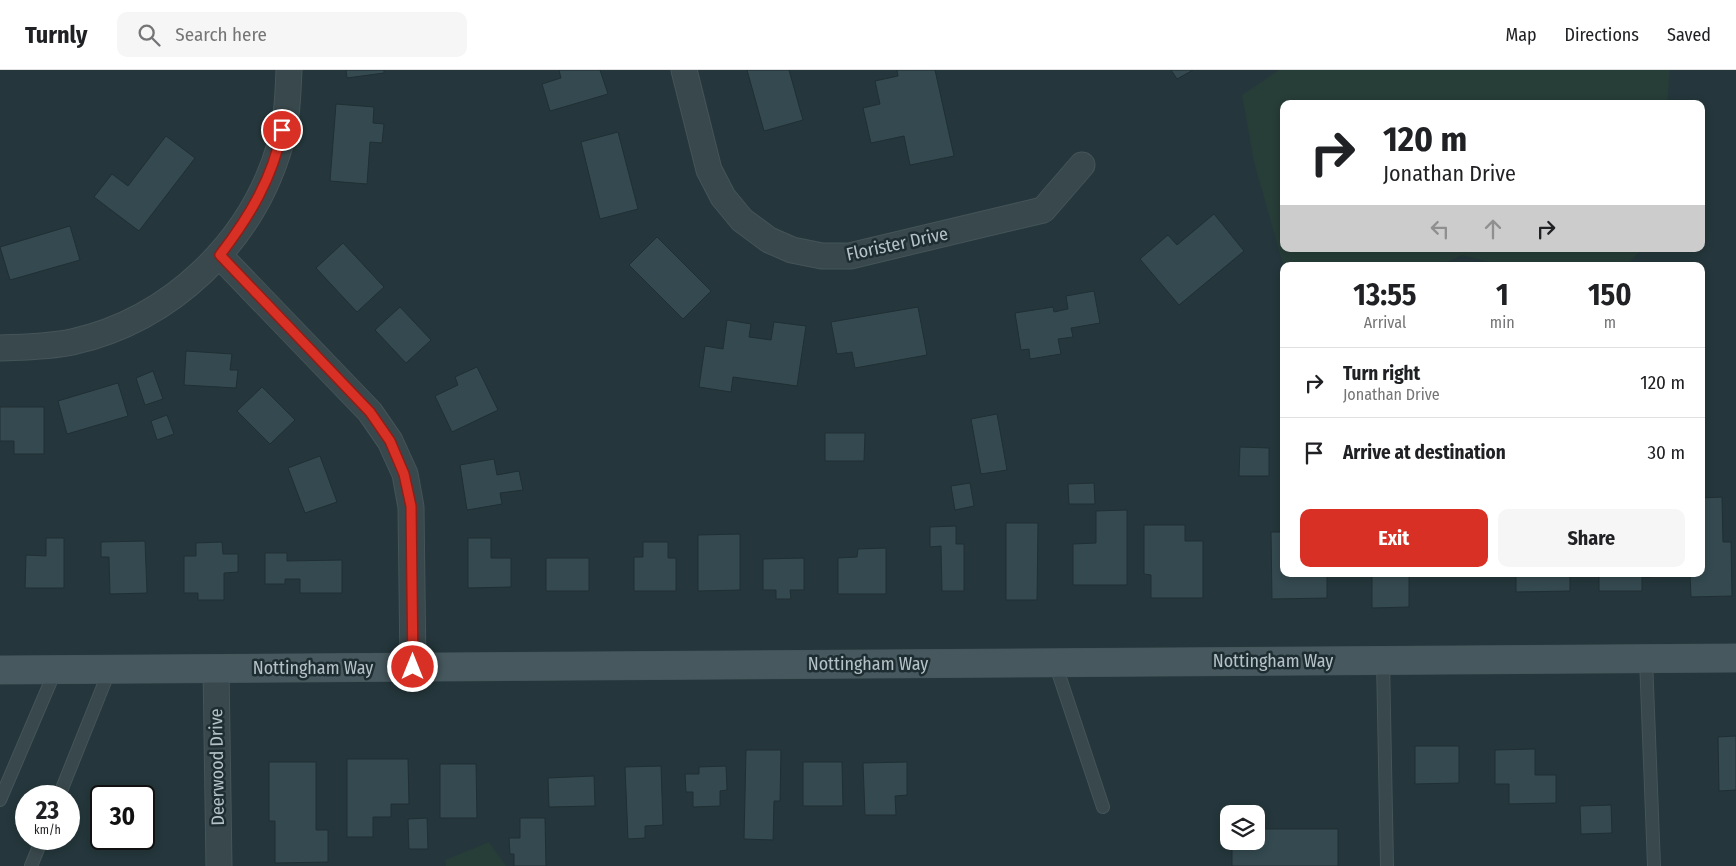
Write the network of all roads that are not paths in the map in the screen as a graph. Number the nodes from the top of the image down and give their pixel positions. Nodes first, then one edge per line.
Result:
1 (289, 70) edge
2 (684, 70) edge
3 (1082, 165) dead end
4 (220, 255) junction
5 (0, 348) edge
6 (1736, 658) edge
7 (1646, 659) junction
8 (1383, 660) junction
9 (1055, 663) junction
10 (413, 667) junction
11 (216, 668) junction
12 (56, 669) junction
13 (110, 669) junction
14 (0, 670) edge
15 (63, 785) edge
16 (0, 800) edge
17 (1103, 806) dead end
18 (38, 850) edge
19 (31, 866) edge
20 (219, 866) edge
21 (1387, 866) edge
22 (1654, 866) edge

1 - 4 street
2 - 3 street, Florister Drive
4 - 5 street
4 - 10 street
6 - 7 street, Nottingham Way
7 - 8 street, Nottingham Way
7 - 22 lane
8 - 9 street, Nottingham Way
8 - 21 lane
9 - 10 street, Nottingham Way
9 - 17 lane
10 - 11 street, Nottingham Way
11 - 13 street, Nottingham Way
11 - 20 street, Deerwood Drive
12 - 13 street, Nottingham Way
12 - 14 street, Nottingham Way
12 - 16 lane
13 - 15 lane
18 - 19 lane

